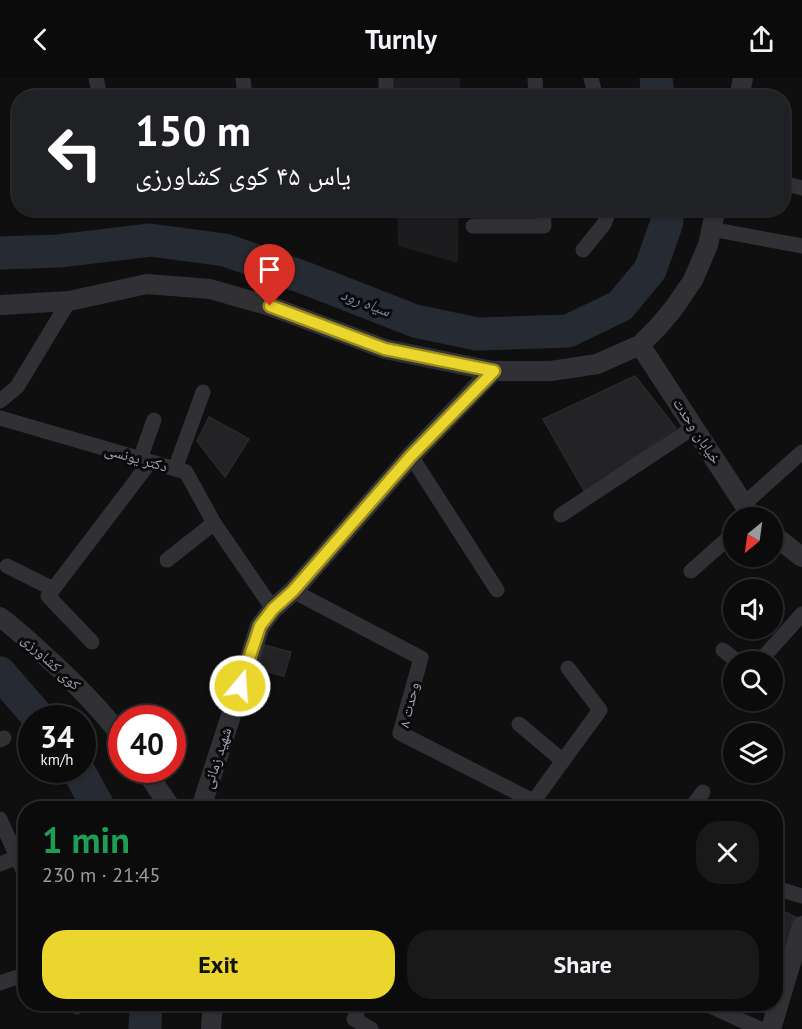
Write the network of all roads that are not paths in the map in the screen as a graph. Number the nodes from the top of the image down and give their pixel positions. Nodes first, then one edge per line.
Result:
1 (543, 216) edge
2 (607, 216) edge
3 (714, 216) edge
4 (473, 226) dead end
5 (711, 229) junction
6 (802, 246) edge
7 (583, 250) dead end
8 (69, 302) junction
9 (0, 305) edge
10 (640, 345) junction
11 (494, 371) junction
12 (203, 392) dead end
13 (0, 401) edge
14 (0, 418) edge
15 (154, 420) dead end
16 (694, 427) junction
17 (802, 452) edge
18 (411, 456) junction
19 (145, 461) junction
20 (175, 469) junction
21 (745, 507) edge
22 (756, 507) edge
23 (561, 515) dead end
24 (214, 523) junction
25 (783, 542) edge
26 (723, 543) edge
27 (802, 557) edge
28 (167, 560) dead end
29 (7, 566) dead end
30 (691, 571) dead end
31 (53, 589) junction
32 (496, 590) dead end
33 (293, 591) junction
34 (273, 609) junction
35 (802, 614) edge
36 (0, 617) edge
37 (92, 642) dead end
38 (769, 651) edge
39 (568, 668) dead end
40 (108, 719) edge
41 (519, 724) dead end
42 (563, 761) junction
43 (154, 783) edge
44 (703, 792) dead end
45 (166, 801) edge
46 (203, 801) edge
47 (532, 801) edge
48 (542, 801) edge
49 (696, 801) edge
50 (0, 819) edge
51 (17, 857) joint
52 (0, 864) edge
53 (783, 890) edge
54 (802, 896) edge
55 (800, 938) edge
56 (18, 977) edge
57 (0, 983) edge
58 (783, 991) edge
59 (212, 1011) edge
60 (358, 1011) edge
61 (721, 1011) edge
62 (777, 1011) edge
63 (211, 1029) edge
64 (371, 1029) edge
65 (760, 1029) edge
66 (771, 1029) edge

1 - 4 street
2 - 7 street
3 - 5 street
5 - 6 street
5 - 10 street
8 - 9 street
8 - 11 street
8 - 13 street
10 - 11 street
10 - 16 street, خیابان وحدت
11 - 18 street, شهید زمانی
12 - 20 street
14 - 19 street, دکتر یونسی
15 - 19 street
16 - 21 street, خیابان وحدت
16 - 23 street
17 - 22 street
18 - 32 street
18 - 33 street, شهید زمانی
19 - 20 street, دکتر یونسی
19 - 31 street
20 - 24 street, دکتر یونسی
24 - 28 street
24 - 34 street, دکتر یونسی
25 - 27 street
26 - 30 street
29 - 31 street
31 - 37 street
33 - 34 street, شهید زمانی
33 - 47 street, وحدت ۸
34 - 46 street, شهید زمانی
35 - 38 street
36 - 40 street, کوی کشاورزی
39 - 42 street
41 - 42 street
42 - 48 street
43 - 45 street
44 - 49 street
50 - 51 street
51 - 52 street
53 - 54 street
55 - 58 street
56 - 57 street
59 - 63 street
60 - 64 street
61 - 65 street
62 - 66 street

